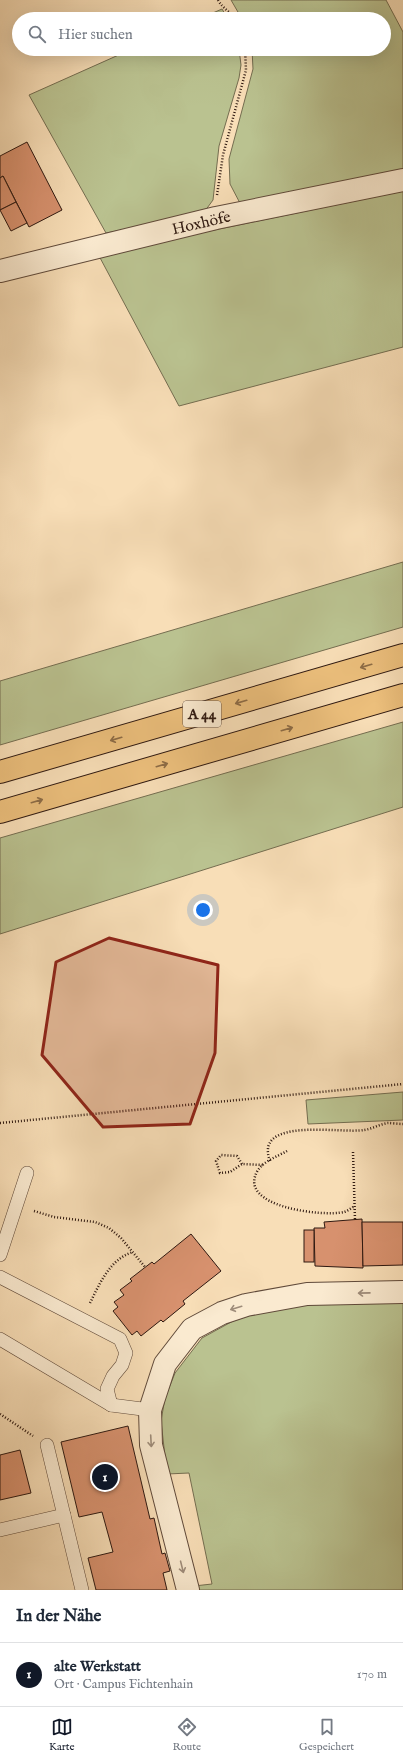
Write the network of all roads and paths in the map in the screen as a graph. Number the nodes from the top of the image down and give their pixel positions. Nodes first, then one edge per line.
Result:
1 (218, 0) edge
2 (229, 12) edge
3 (246, 56) edge
4 (403, 180) edge
5 (216, 218) junction
6 (0, 271) edge
7 (403, 655) edge
8 (403, 695) edge
9 (0, 772) edge
10 (0, 812) edge
11 (403, 1084) edge
12 (0, 1123) edge
13 (403, 1124) edge
14 (287, 1152) dead end
15 (352, 1152) dead end
16 (270, 1161) junction
17 (242, 1164) junction
18 (263, 1165) junction
19 (27, 1173) dead end
20 (16, 1204) junction
21 (354, 1206) junction
22 (355, 1220) dead end
23 (133, 1252) junction
24 (0, 1255) edge
25 (145, 1267) dead end
26 (0, 1277) edge
27 (403, 1292) edge
28 (82, 1320) junction
29 (0, 1338) edge
30 (111, 1405) junction
31 (150, 1410) junction
32 (0, 1414) edge
33 (47, 1445) joint
34 (64, 1515) junction
35 (0, 1530) edge
36 (82, 1590) edge
37 (188, 1590) edge

1 - 2 path
3 - 5 path
4 - 5 street, Hoxhöfe
5 - 6 street, Hoxhöfe
7 -> 9 highway, A 44
10 -> 8 highway, A 44
11 - 12 path
13 - 16 path
14 - 16 path
15 - 21 path
16 - 18 path
17 - 17 path
17 - 18 path
18 - 21 path
19 - 20 lane
20 - 23 path
20 - 24 lane
21 - 22 path
23 - 25 path
23 - 28 path
26 - 28 lane
27 -> 31 street
28 - 30 lane
29 - 30 lane
30 - 31 lane
31 -> 37 street
32 - 33 path
33 - 34 lane
34 - 35 lane
34 - 36 lane

